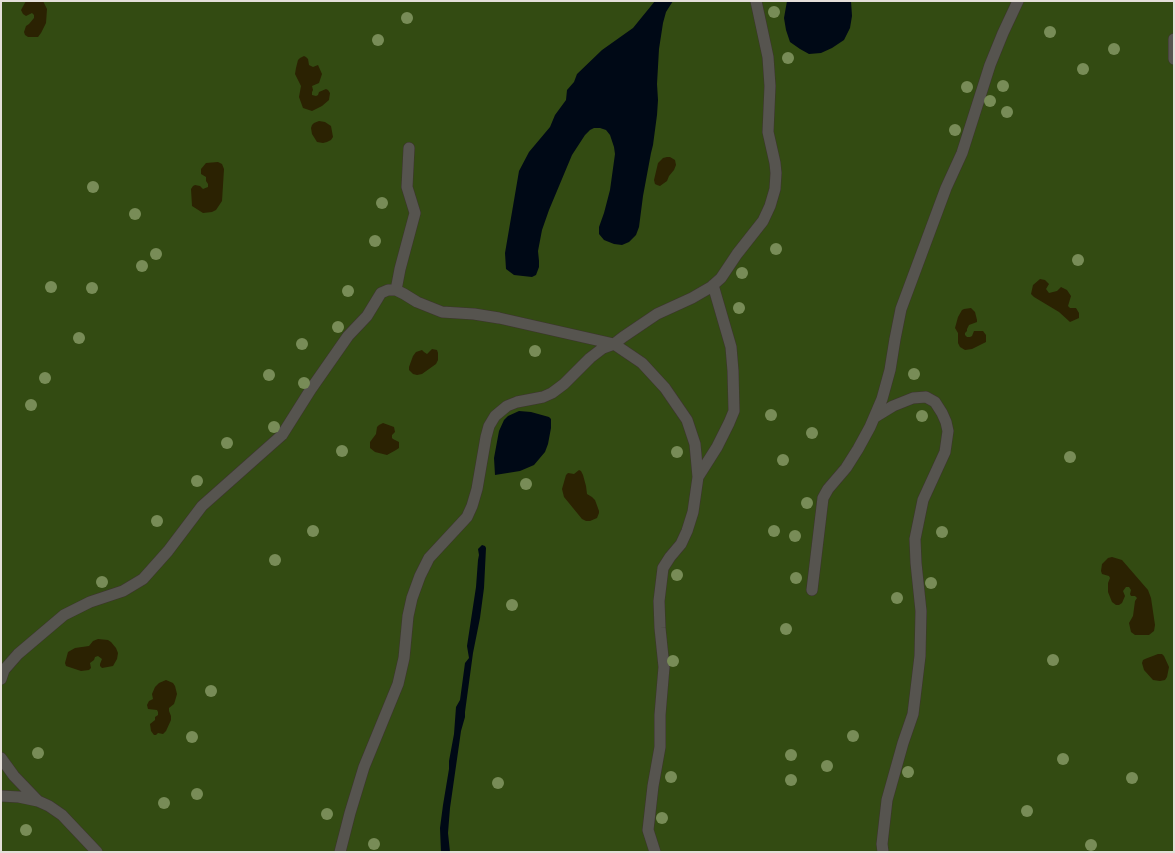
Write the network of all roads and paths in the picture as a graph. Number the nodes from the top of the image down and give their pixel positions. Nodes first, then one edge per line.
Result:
1 (756, 1) edge
2 (1018, 1) edge
3 (1174, 39) edge
4 (1174, 59) edge
5 (409, 148) dead end
6 (713, 285) junction
7 (396, 290) junction
8 (614, 344) junction
9 (875, 417) junction
10 (698, 477) junction
11 (812, 590) dead end
12 (1, 679) edge
13 (1, 758) edge
14 (1, 796) edge
15 (38, 801) junction
16 (97, 852) edge
17 (340, 852) edge
18 (654, 852) edge
19 (883, 852) edge

1 - 6 lane
2 - 9 lane
3 - 4 lane
5 - 7 lane
6 - 8 lane
6 - 10 lane
7 - 8 lane
7 - 12 lane
8 - 10 lane
8 - 17 lane
9 - 11 lane
9 - 19 lane
10 - 18 lane
13 - 15 lane
14 - 15 lane
15 - 16 lane

